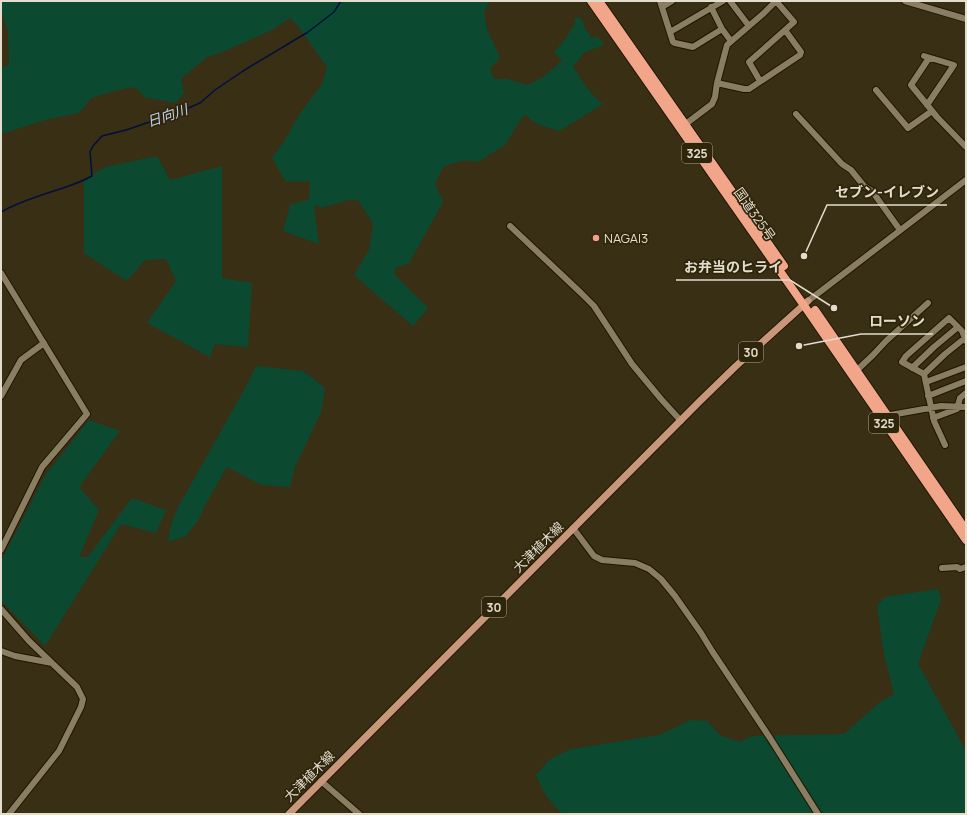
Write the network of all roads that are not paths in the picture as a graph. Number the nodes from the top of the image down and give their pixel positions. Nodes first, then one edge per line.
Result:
1 (591, 1) edge
2 (599, 1) edge
3 (672, 1) edge
4 (723, 1) edge
5 (730, 1) edge
6 (776, 1) edge
7 (905, 1) edge
8 (661, 4) edge
9 (711, 7) junction
10 (966, 19) edge
11 (749, 26) junction
12 (722, 29) junction
13 (785, 30) junction
14 (670, 32) junction
15 (731, 41) junction
16 (760, 81) junction
17 (718, 82) junction
18 (876, 90) dead end
19 (927, 105) junction
20 (932, 111) junction
21 (796, 114) dead end
22 (683, 127) junction
23 (966, 148) edge
24 (966, 180) edge
25 (510, 226) dead end
26 (900, 230) junction
27 (1, 273) edge
28 (806, 302) junction
29 (928, 303) dead end
30 (958, 327) junction
31 (965, 339) edge
32 (44, 344) junction
33 (966, 367) edge
34 (912, 368) junction
35 (854, 373) junction
36 (924, 374) junction
37 (966, 381) edge
38 (926, 382) junction
39 (966, 393) edge
40 (1, 396) edge
41 (928, 396) junction
42 (958, 406) junction
43 (966, 407) edge
44 (931, 408) junction
45 (884, 417) junction
46 (933, 418) junction
47 (681, 420) junction
48 (946, 445) dead end
49 (573, 528) junction
50 (966, 530) edge
51 (966, 540) edge
52 (1, 550) edge
53 (966, 567) edge
54 (942, 568) dead end
55 (1, 609) edge
56 (1, 651) edge
57 (53, 664) junction
58 (321, 781) junction
59 (9, 814) edge
60 (289, 814) edge
61 (359, 814) edge
62 (818, 814) edge

1 - 22 highway, 国道325号 / 325
2 - 22 highway, 国道325号 / 325
3 - 8 street
4 - 9 street
5 - 11 street
6 - 11 street
6 - 13 street
7 - 10 street
8 - 14 street
9 - 12 street
9 - 14 street
11 - 15 street
12 - 14 street
12 - 15 street
13 - 16 street
13 - 16 street
15 - 17 street
16 - 17 street
17 - 22 street
18 - 20 street
19 - 19 street
19 - 20 street
20 - 23 street
21 - 26 street
22 - 28 highway, 国道325号 / 325
24 - 26 street
25 - 47 street
26 - 28 street
27 - 32 street
28 - 35 highway, 国道325号 / 325
28 - 47 main road, 大津植木線 / 30
29 - 35 street
30 - 31 street
30 - 34 street
30 - 34 street
31 - 36 street
32 - 40 street
32 - 52 street
33 - 38 street
34 - 36 street
35 - 45 highway, 国道325号 / 325
36 - 38 street
37 - 41 street
38 - 41 street
39 - 42 street
41 - 44 street
42 - 43 street
42 - 44 street
42 - 46 street
44 - 45 street
44 - 46 street
45 - 50 highway, 国道325号 / 325
45 - 51 highway, 国道325号 / 325
46 - 48 street
47 - 49 main road, 大津植木線 / 30
49 - 58 main road, 大津植木線 / 30
49 - 62 street
53 - 54 street
55 - 57 street
56 - 57 street
57 - 59 street
58 - 60 main road, 大津植木線 / 30
58 - 61 street

